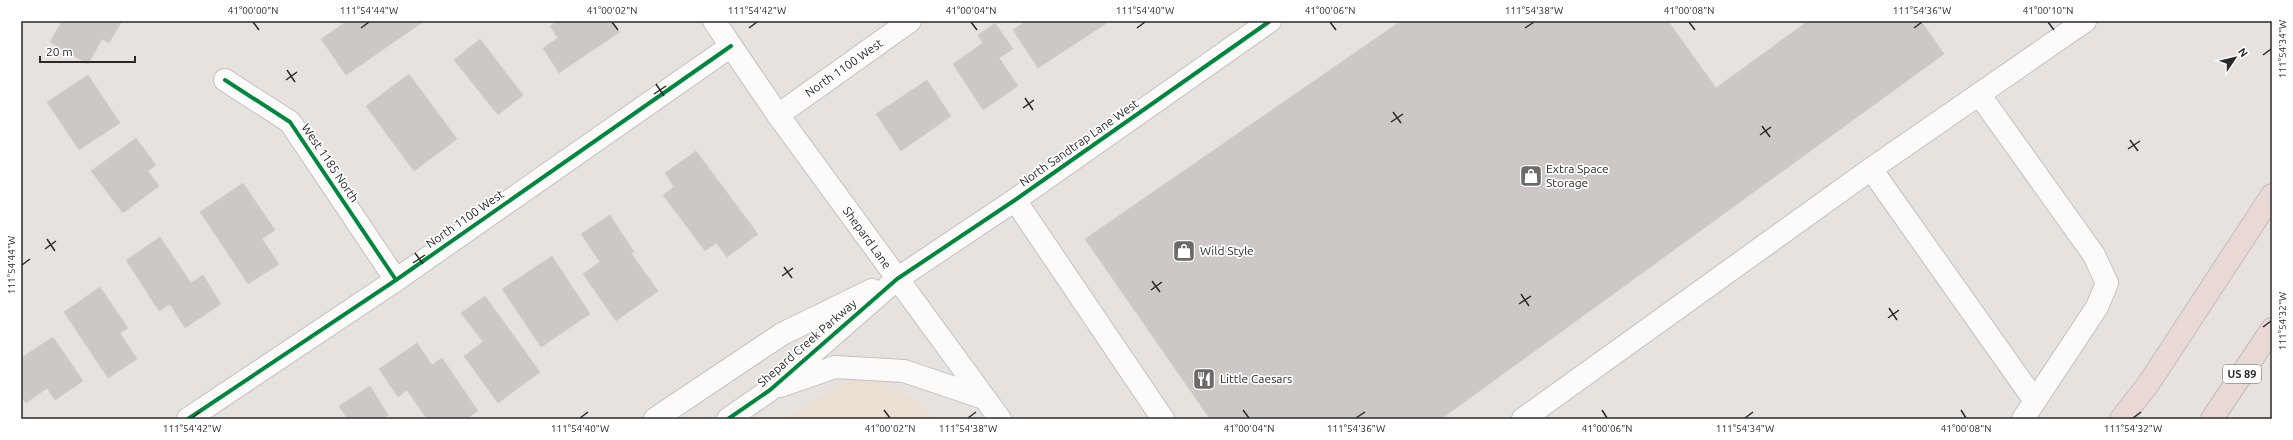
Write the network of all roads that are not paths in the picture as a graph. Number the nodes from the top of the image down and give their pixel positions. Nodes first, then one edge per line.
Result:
1 (714, 21) edge
2 (910, 21) edge
3 (1270, 21) edge
4 (2085, 21) edge
5 (731, 46) junction
6 (225, 80) dead end
7 (1980, 94) junction
8 (778, 115) junction
9 (1871, 169) junction
10 (2272, 195) edge
11 (1015, 200) junction
12 (897, 279) junction
13 (396, 280) junction
14 (2272, 329) edge
15 (770, 390) junction
16 (984, 398) junction
17 (2035, 401) junction
18 (188, 419) edge
19 (655, 419) edge
20 (728, 419) edge
21 (1000, 419) edge
22 (1163, 419) edge
23 (1523, 419) edge
24 (2023, 419) edge
25 (2121, 419) edge
26 (2212, 419) edge

1 - 5 street, Shepard Lane
2 - 8 street, North 1100 West
3 - 11 street, North Sandtrap Lane West
4 - 7 street
5 - 8 street, Shepard Lane
5 - 13 street, North 1100 West
6 - 13 street, West 1185 North
7 - 9 street
7 - 17 street
8 - 12 street, Shepard Lane
9 - 17 street
9 - 23 street
10 - 25 highway
11 - 12 street, North Sandtrap Lane West
11 - 22 street
12 - 15 street, Shepard Creek Parkway
12 - 16 street, Shepard Lane
12 - 19 street, Shepard Creek Parkway
13 - 18 street, North 1100 West
14 - 26 highway, US 89
15 - 16 street
15 - 20 street, Shepard Creek Parkway
16 - 21 street, Shepard Lane
17 - 24 street

